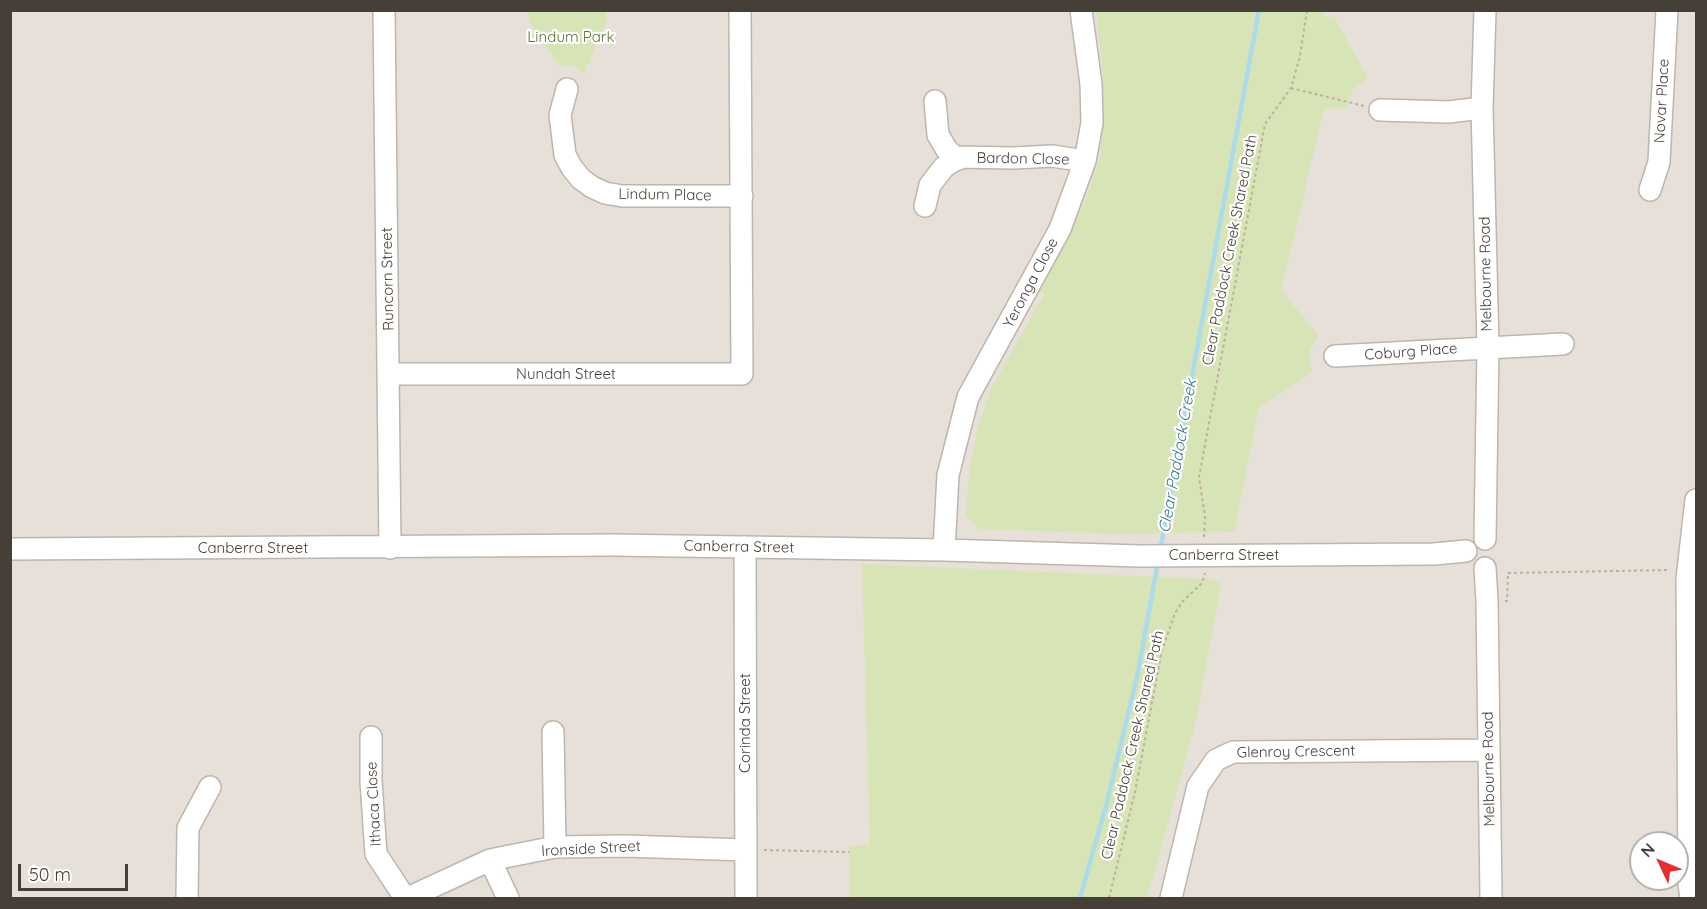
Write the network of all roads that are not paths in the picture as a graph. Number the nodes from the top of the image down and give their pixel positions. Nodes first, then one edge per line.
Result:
1 (384, 10) edge
2 (740, 10) edge
3 (1081, 10) edge
4 (1485, 10) edge
5 (1666, 10) edge
6 (567, 89) dead end
7 (935, 101) dead end
8 (1482, 108) junction
9 (1380, 110) road end
10 (962, 158) junction
11 (1085, 161) junction
12 (1650, 190) dead end
13 (742, 196) junction
14 (925, 206) dead end
15 (1563, 344) dead end
16 (1488, 347) junction
17 (1335, 356) dead end
18 (389, 374) junction
19 (1696, 500) edge
20 (1485, 538) junction
21 (745, 547) junction
22 (390, 548) junction
23 (10, 549) edge
24 (944, 549) junction
25 (1466, 551) junction
26 (1692, 561) edge
27 (1485, 568) junction
28 (553, 732) dead end
29 (371, 737) dead end
30 (1489, 750) junction
31 (210, 787) dead end
32 (555, 847) junction
33 (746, 850) junction
34 (490, 860) junction
35 (187, 898) edge
36 (407, 898) edge
37 (508, 898) edge
38 (746, 898) edge
39 (1171, 898) edge
40 (1491, 898) edge
41 (1691, 898) edge

1 - 18 street, Runcorn Street
2 - 13 street
3 - 11 street, Yeronga Close
4 - 8 street, Melbourne Road
5 - 12 street, Novar Place
6 - 13 street, Lindum Place
7 - 10 street, Bardon Close
8 - 9 street
8 - 16 street, Melbourne Road
10 - 11 street, Bardon Close
10 - 14 street, Bardon Close
11 - 24 street, Yeronga Close
13 - 18 street, Nundah Street
15 - 16 street, Coburg Place
16 - 17 street, Coburg Place
16 - 20 street, Melbourne Road
18 - 22 street, Runcorn Street
19 - 26 street
20 - 25 street
20 - 27 street
21 - 22 street, Canberra Street
21 - 24 street, Canberra Street
21 - 33 street, Corinda Street
22 - 23 street, Canberra Street
24 - 25 street, Canberra Street
25 - 27 street
26 - 41 street
27 - 30 street, Melbourne Road
28 - 32 street
29 - 36 street, Ithaca Close
30 - 39 street, Glenroy Crescent
30 - 40 street, Melbourne Road
31 - 35 street
32 - 33 street, Ironside Street
32 - 34 street, Ironside Street
33 - 38 street, Corinda Street
34 - 36 street, Ironside Street
34 - 37 street

